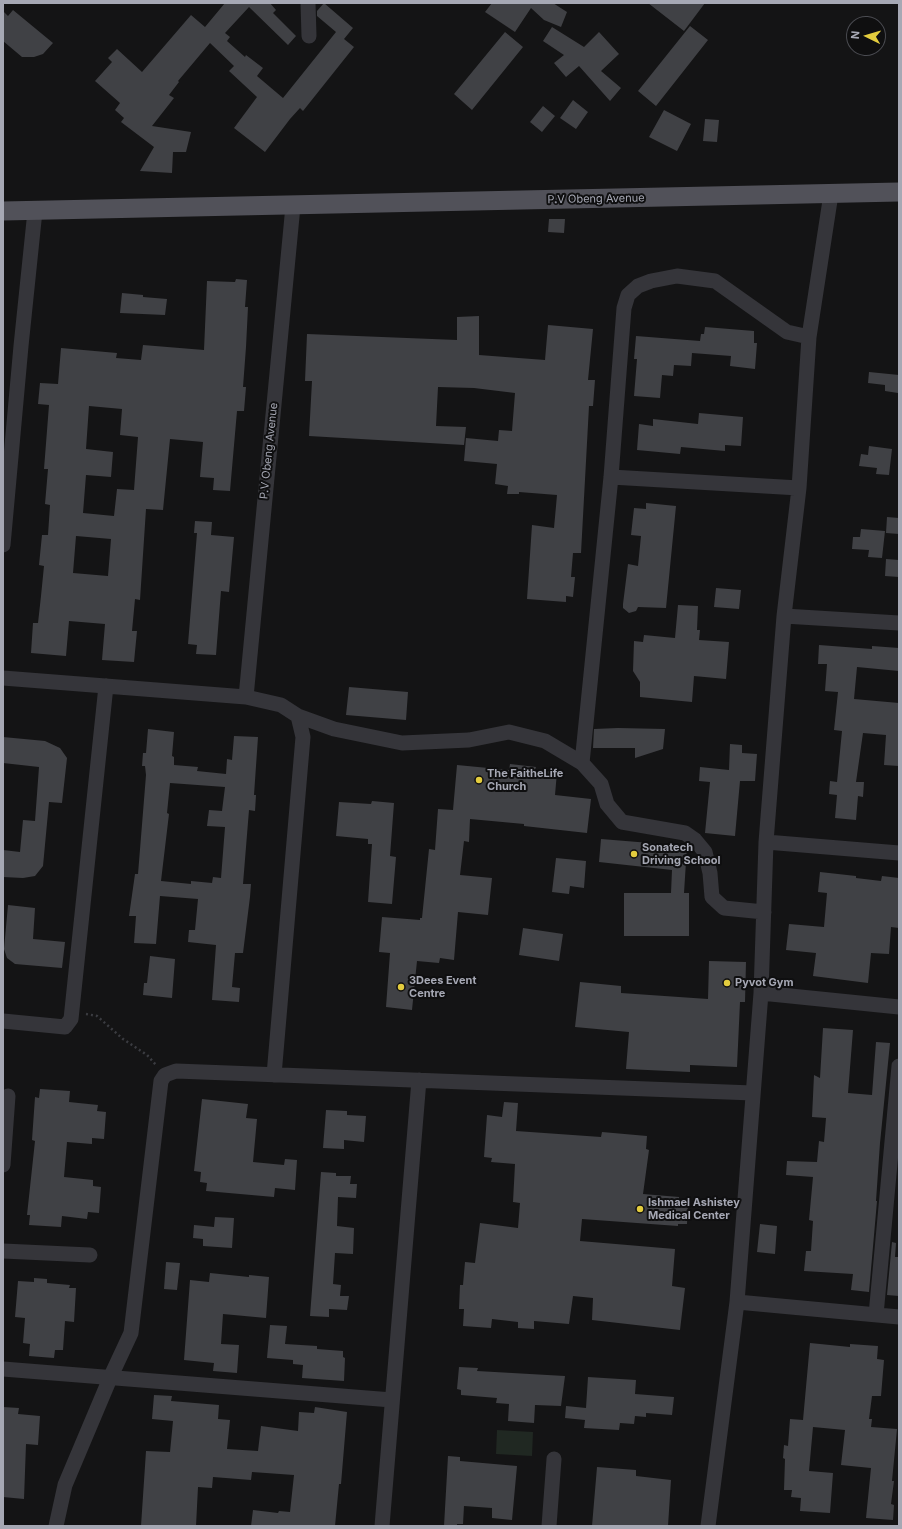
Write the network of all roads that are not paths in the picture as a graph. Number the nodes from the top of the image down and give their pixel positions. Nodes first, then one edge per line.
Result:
1 (308, 3) edge
2 (310, 36) dead end
3 (899, 192) edge
4 (831, 194) junction
5 (293, 206) junction
6 (3, 211) edge
7 (35, 211) junction
8 (809, 337) junction
9 (611, 477) junction
10 (799, 488) junction
11 (3, 545) edge
12 (784, 616) junction
13 (899, 623) edge
14 (3, 678) edge
15 (106, 686) junction
16 (246, 697) junction
17 (298, 716) junction
18 (582, 763) junction
19 (766, 842) junction
20 (899, 853) edge
21 (764, 912) junction
22 (761, 993) junction
23 (899, 1007) edge
24 (3, 1021) edge
25 (899, 1066) edge
26 (274, 1075) junction
27 (419, 1080) junction
28 (753, 1093) junction
29 (8, 1096) dead end
30 (3, 1165) edge
31 (3, 1251) edge
32 (90, 1255) dead end
33 (737, 1302) junction
34 (876, 1315) junction
35 (899, 1317) edge
36 (3, 1369) edge
37 (110, 1376) junction
38 (392, 1400) junction
39 (554, 1459) dead end
40 (56, 1526) edge
41 (382, 1526) edge
42 (549, 1526) edge
43 (708, 1526) edge

1 - 2 street
3 - 4 main road, P.V Obeng Avenue
4 - 5 main road, P.V Obeng Avenue
4 - 8 street
5 - 7 main road, P.V Obeng Avenue
5 - 16 street, P.V Obeng Avenue
6 - 7 main road, P.V Obeng Avenue
7 - 11 street
8 - 9 street
8 - 10 street
9 - 10 street
9 - 18 street
10 - 12 street
12 - 13 street
12 - 19 street
14 - 15 street
15 - 16 street
15 - 24 street
16 - 17 street
17 - 18 street
17 - 26 street
18 - 21 street
19 - 20 street
19 - 21 street
21 - 22 street
22 - 23 street
22 - 28 street
25 - 34 street
26 - 27 street
26 - 37 street
27 - 28 street
27 - 38 street
28 - 33 street
29 - 30 street
31 - 32 street
33 - 34 street
33 - 43 street
34 - 35 street
36 - 37 street
37 - 38 street
37 - 40 street
38 - 41 street
39 - 42 street

